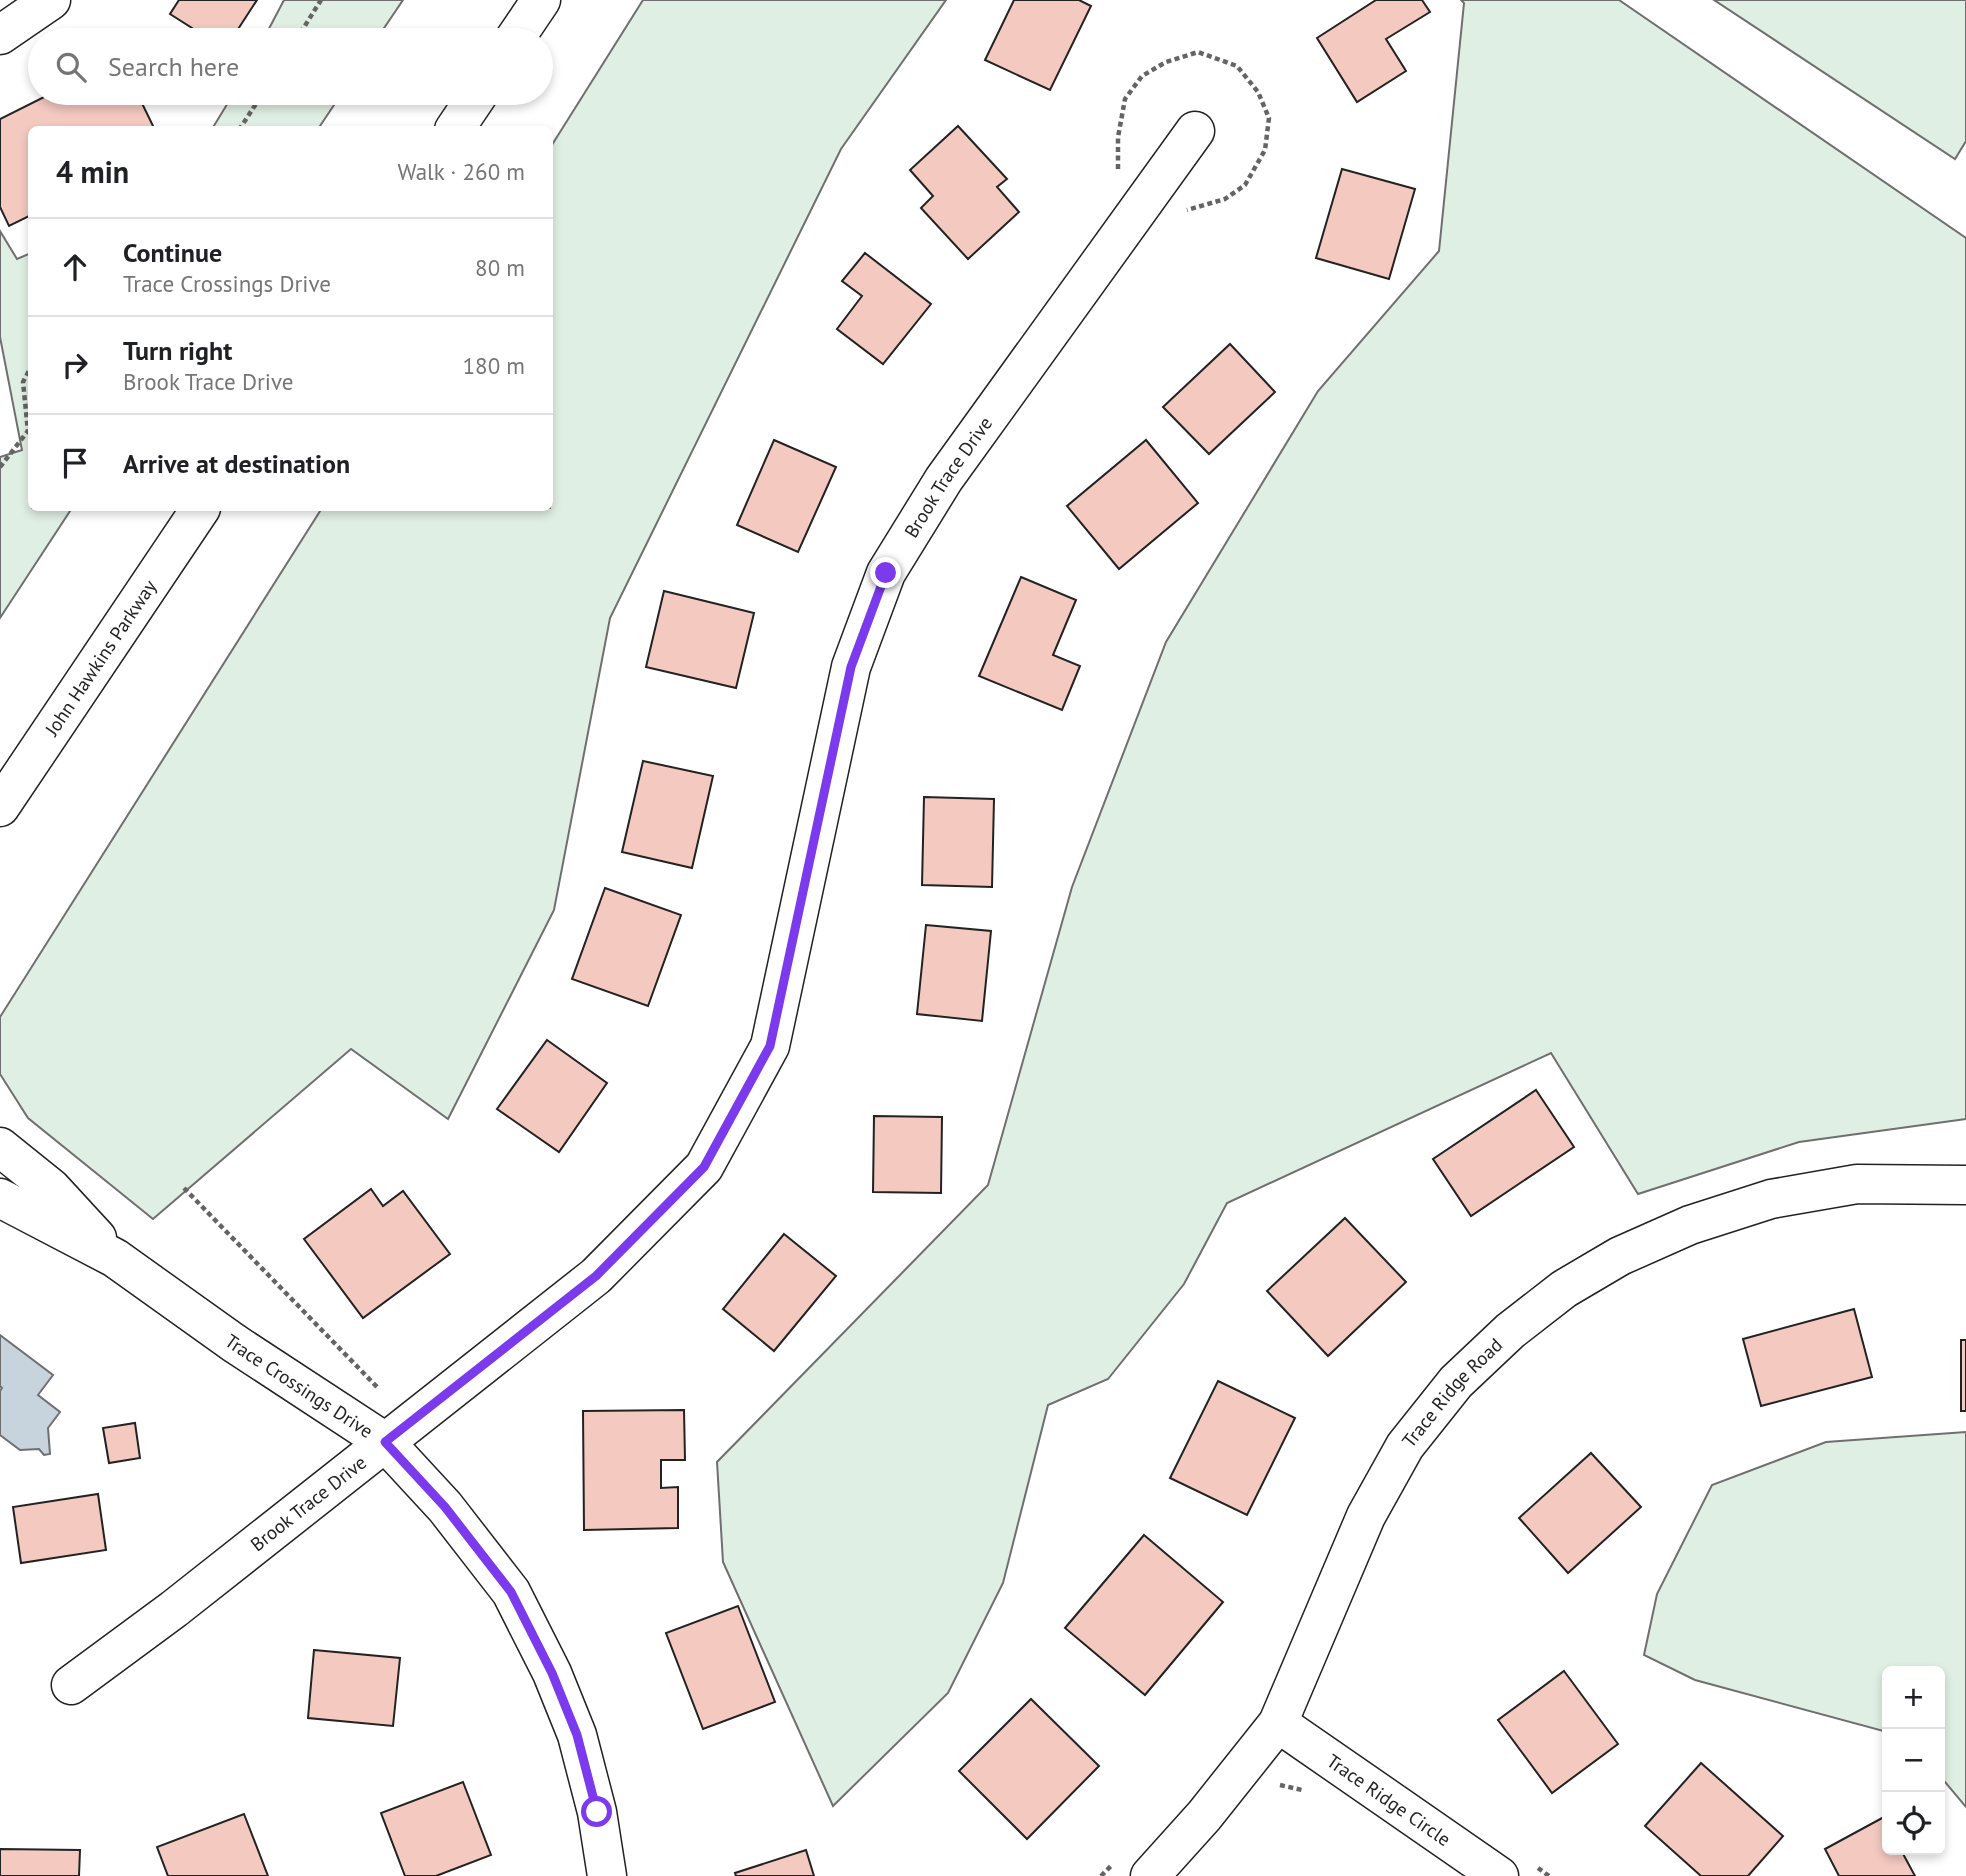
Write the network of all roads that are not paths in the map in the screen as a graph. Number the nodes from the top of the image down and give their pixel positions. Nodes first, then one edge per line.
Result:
1 (51, 0) edge
2 (541, 0) edge
3 (522, 28) edge
4 (0, 35) edge
5 (471, 105) edge
6 (457, 126) edge
7 (1195, 131) dead end
8 (199, 511) edge
9 (0, 807) edge
10 (0, 1147) edge
11 (1966, 1185) edge
12 (0, 1198) edge
13 (115, 1258) junction
14 (372, 1434) junction
15 (71, 1685) dead end
16 (1278, 1723) junction
17 (1513, 1868) edge
18 (607, 1876) edge
19 (1150, 1876) edge

1 - 4 street
2 - 3 street
5 - 6 street
7 - 14 street, Brook Trace Drive
8 - 9 street, John Hawkins Parkway
10 - 13 street, Trace Crossings Drive
11 - 16 street, Trace Ridge Road
12 - 13 street, Trace Crossings Drive
13 - 14 street, Trace Crossings Drive
14 - 15 street, Brook Trace Drive
14 - 18 street, Trace Crossings Drive
16 - 17 street, Trace Ridge Circle
16 - 19 street, Trace Ridge Road

